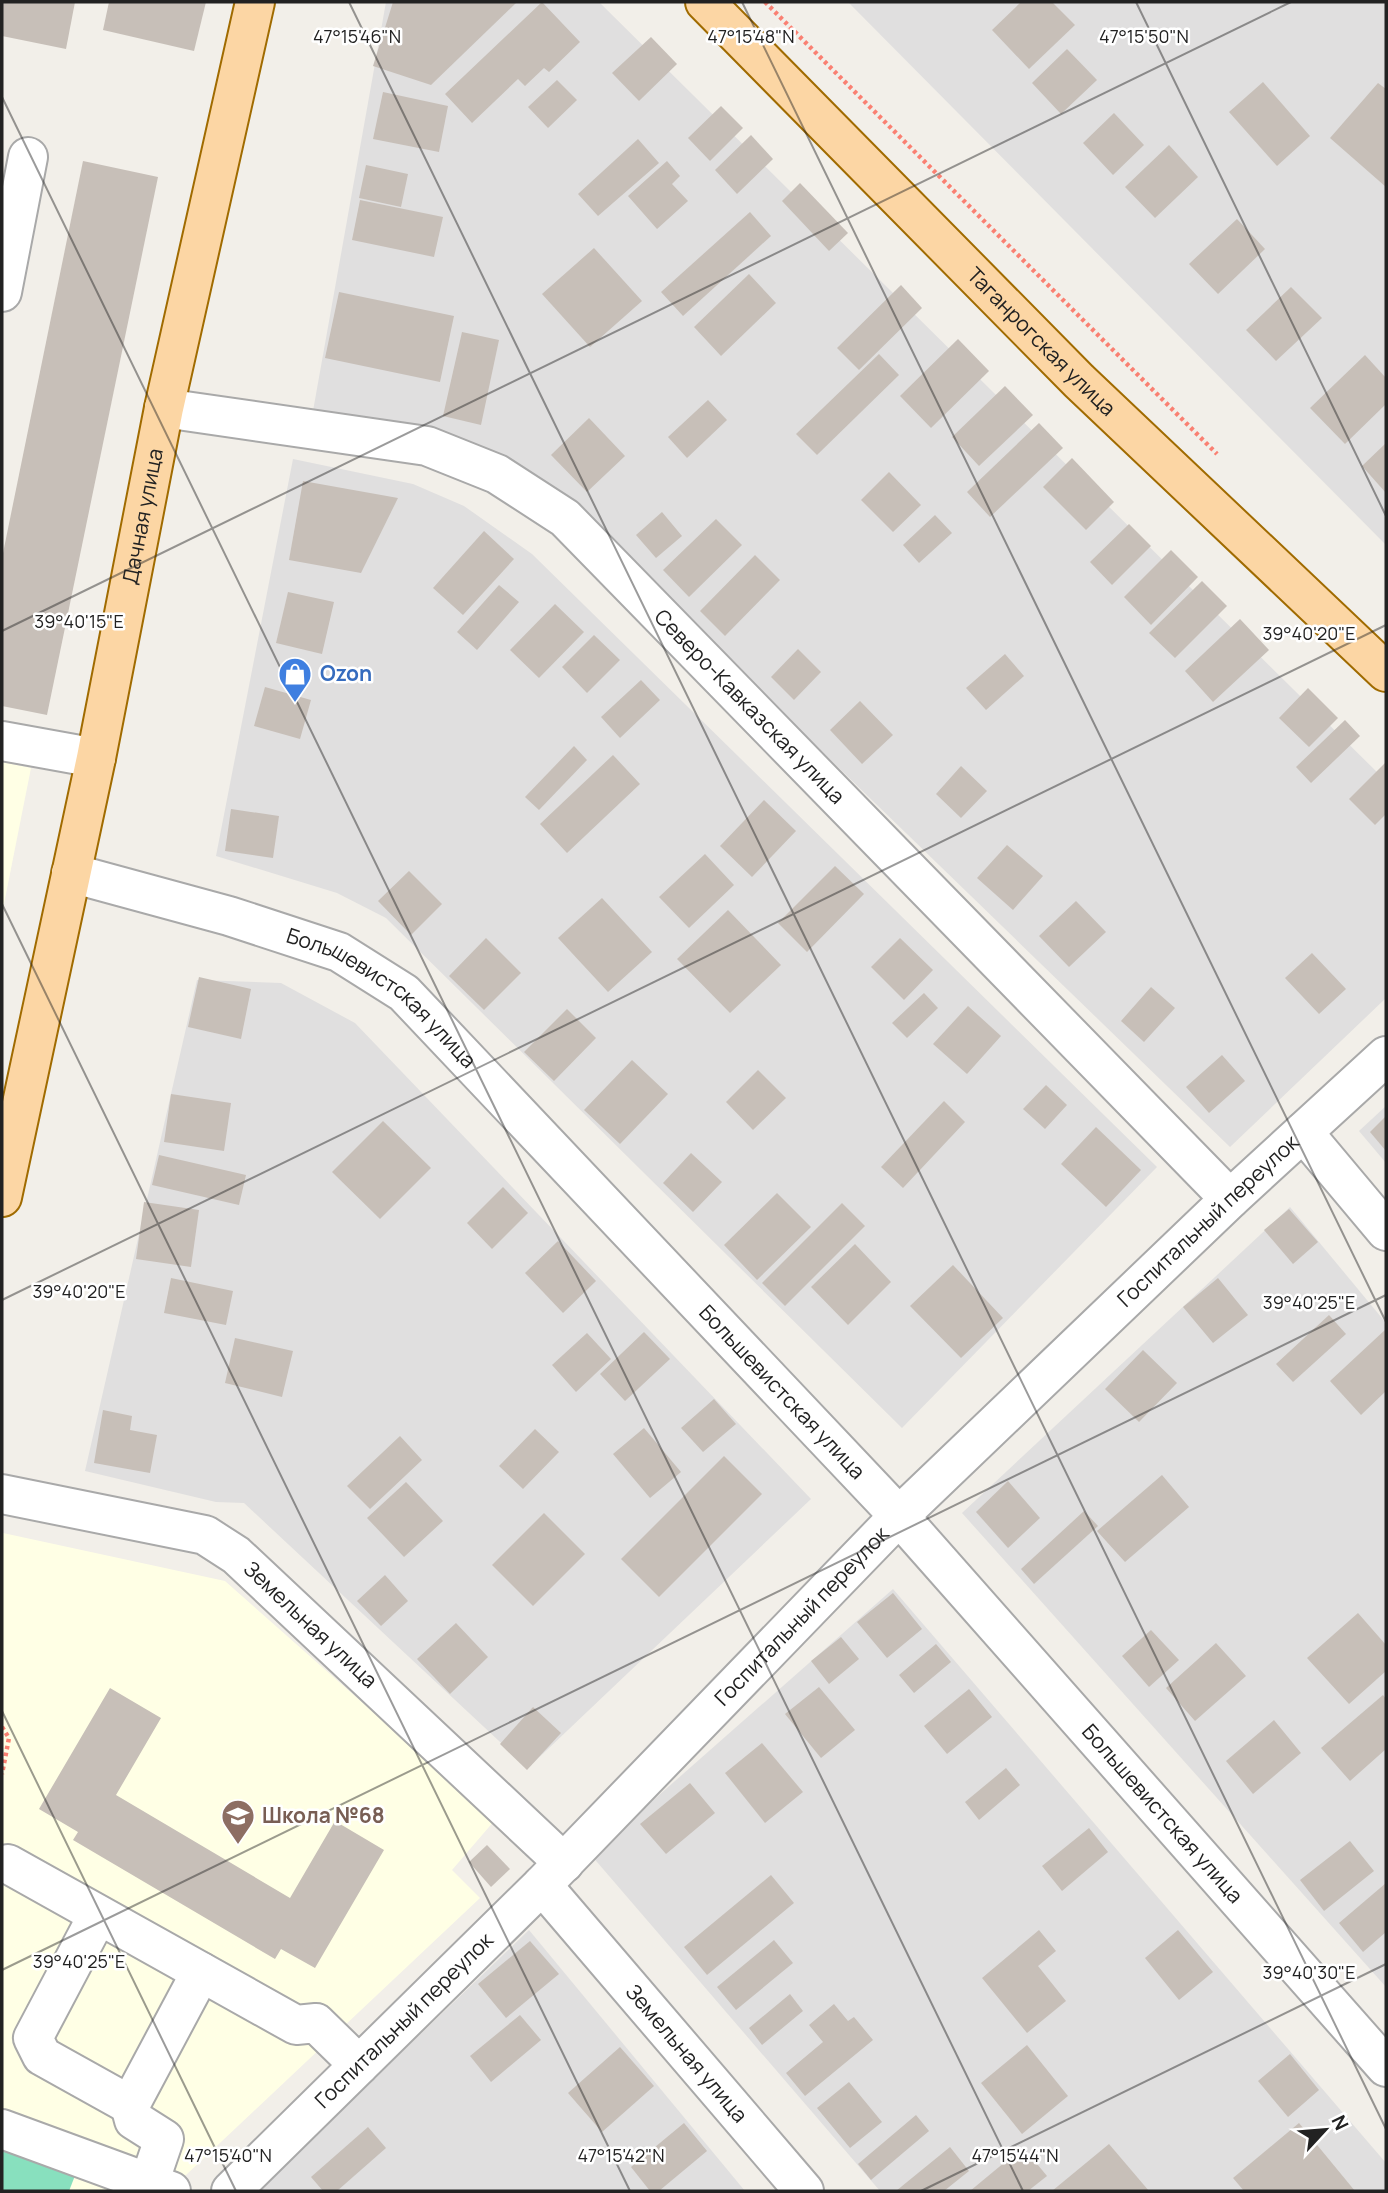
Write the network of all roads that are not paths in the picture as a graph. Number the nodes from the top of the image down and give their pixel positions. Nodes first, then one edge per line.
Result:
1 (255, 2) edge
2 (705, 2) edge
3 (29, 157) dead end
4 (2, 292) edge
5 (164, 408) junction
6 (1386, 672) edge
7 (2, 741) edge
8 (96, 758) junction
9 (71, 873) junction
10 (1386, 1056) edge
11 (1303, 1132) junction
12 (2, 1197) edge
13 (1230, 1199) junction
14 (1386, 1231) edge
15 (2, 1494) edge
16 (899, 1516) junction
17 (8, 1864) dead end
18 (553, 1874) junction
19 (98, 1915) junction
20 (201, 1972) junction
21 (359, 2065) junction
22 (1386, 2067) edge
23 (130, 2105) junction
24 (2, 2129) edge
25 (160, 2187) edge
26 (231, 2191) edge
27 (804, 2191) edge

1 - 5 main road, Дачная улица
2 - 6 main road, Таганрогская улица
3 - 4 street
5 - 8 main road, Дачная улица
5 - 13 street, Северо-Кавказская улица
7 - 8 street
8 - 9 main road, Дачная улица
9 - 12 main road, Дачная улица
9 - 16 street, Большевистская улица
10 - 11 street, Госпитальный переулок
11 - 13 street, Госпитальный переулок
11 - 14 street
13 - 16 street, Госпитальный переулок
15 - 18 street, Земельная улица
16 - 18 street, Госпитальный переулок
16 - 22 street, Большевистская улица
17 - 19 street
18 - 21 street, Госпитальный переулок
18 - 27 street, Земельная улица
19 - 20 street
19 - 23 street
20 - 21 street
20 - 23 street
21 - 26 street, Госпитальный переулок
23 - 25 street
24 - 25 street

